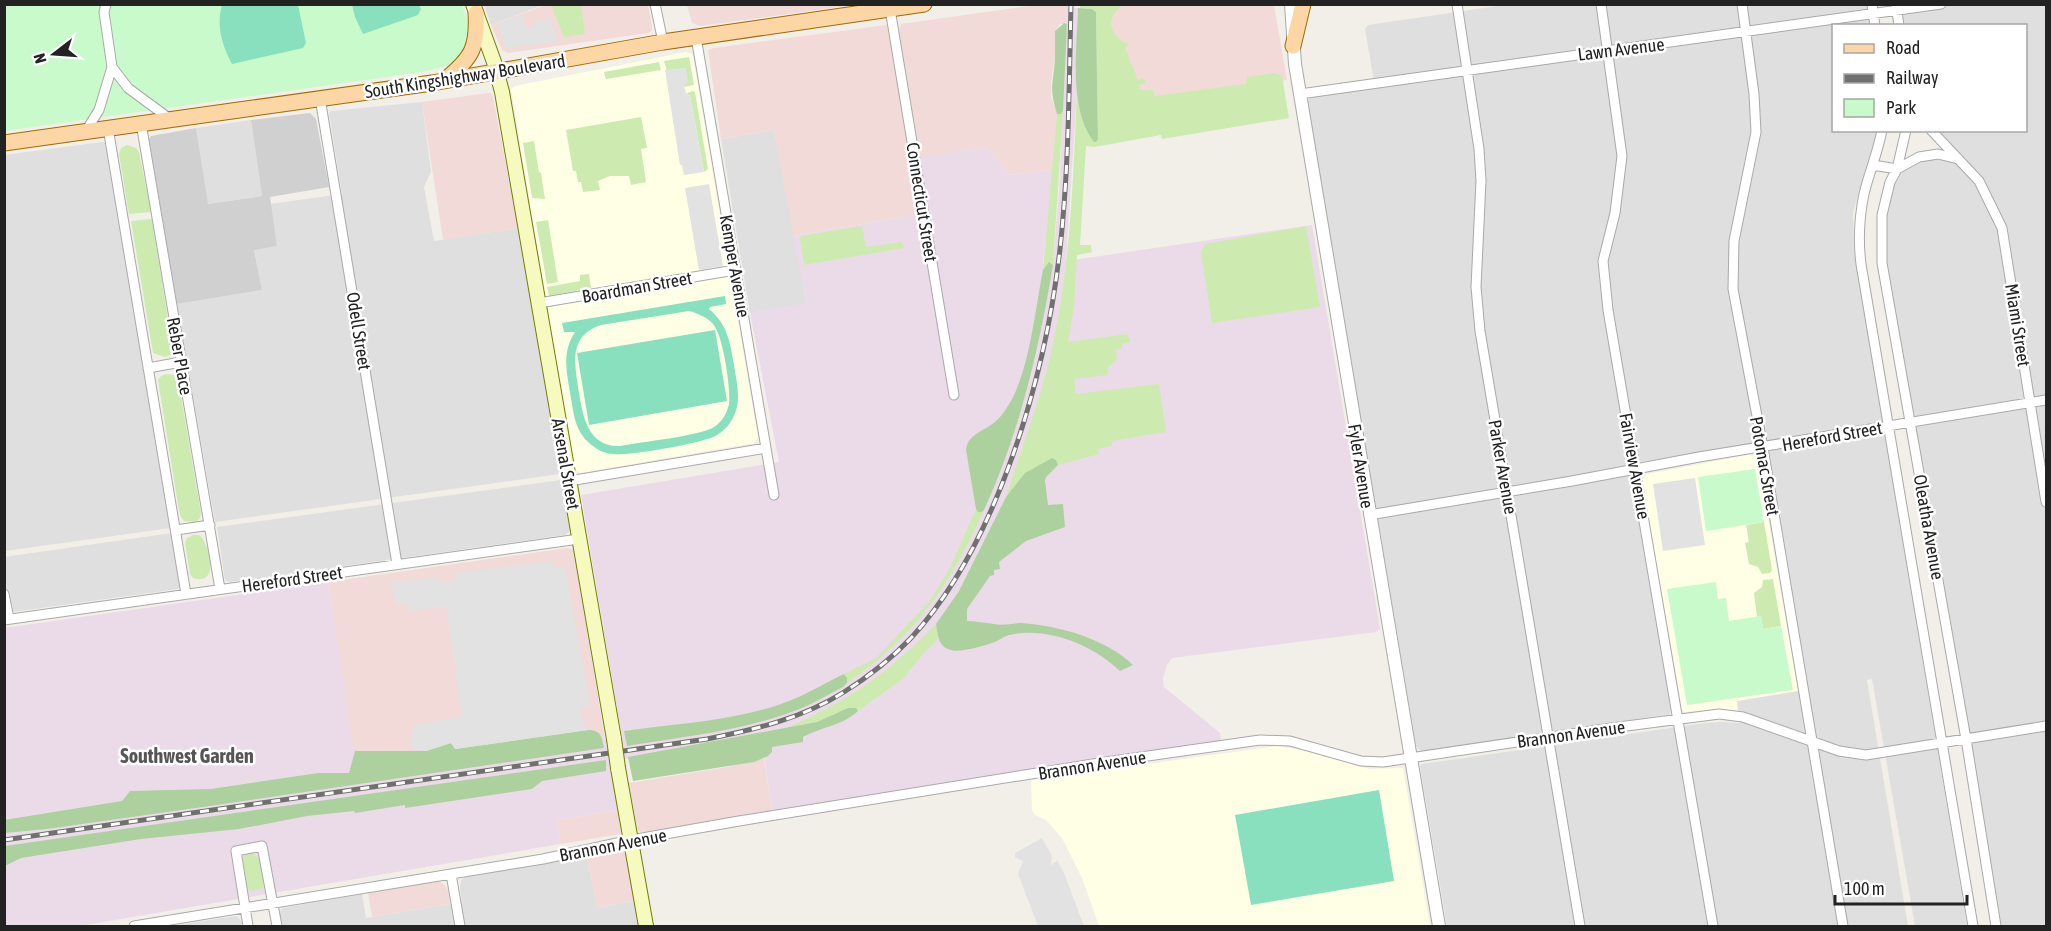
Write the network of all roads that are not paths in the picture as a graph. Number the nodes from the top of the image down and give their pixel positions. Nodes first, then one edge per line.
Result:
1 (655, 4) edge
2 (924, 4) edge
3 (1291, 4) edge
4 (1303, 4) edge
5 (1457, 4) edge
6 (1601, 4) edge
7 (1742, 4) edge
8 (1941, 4) edge
9 (102, 7) edge
10 (1897, 7) edge
11 (474, 9) edge
12 (890, 9) junction
13 (1872, 9) edge
14 (1875, 24) edge
15 (1899, 24) edge
16 (1745, 31) junction
17 (696, 37) junction
18 (663, 42) junction
19 (1293, 46) junction
20 (1608, 50) junction
21 (112, 67) junction
22 (1468, 71) junction
23 (497, 72) junction
24 (443, 81) junction
25 (1300, 94) junction
26 (320, 98) junction
27 (170, 119) junction
28 (141, 123) junction
29 (108, 128) junction
30 (86, 131) junction
31 (1881, 132) edge
32 (1906, 132) edge
33 (1933, 132) edge
34 (4, 142) edge
35 (1960, 160) junction
36 (1872, 165) junction
37 (1897, 169) junction
38 (735, 270) junction
39 (539, 303) junction
40 (182, 362) junction
41 (148, 369) junction
42 (954, 395) dead end
43 (2046, 400) edge
44 (2030, 402) junction
45 (1911, 422) junction
46 (1888, 426) junction
47 (766, 448) junction
48 (1762, 448) junction
49 (1636, 469) junction
50 (569, 481) junction
51 (1507, 492) junction
52 (774, 495) dead end
53 (2046, 502) edge
54 (1369, 515) junction
55 (210, 525) junction
56 (176, 530) junction
57 (579, 539) junction
58 (398, 564) junction
59 (220, 589) junction
60 (4, 594) edge
61 (186, 594) junction
62 (7, 619) edge
63 (1677, 719) junction
64 (2046, 726) edge
65 (1547, 737) junction
66 (1966, 739) junction
67 (1812, 743) junction
68 (1942, 743) junction
69 (1412, 759) junction
70 (631, 840) junction
71 (451, 874) junction
72 (273, 904) junction
73 (245, 908) junction
74 (135, 927) edge
75 (248, 927) edge
76 (277, 927) edge
77 (460, 927) edge
78 (646, 927) edge
79 (1439, 927) edge
80 (1580, 927) edge
81 (1713, 927) edge
82 (1843, 927) edge
83 (1972, 927) edge
84 (1996, 927) edge

1 - 18 street
2 - 12 main road, South Kingshighway Boulevard
3 - 19 street, Fyler Avenue
4 - 19 main road
5 - 22 street, Parker Avenue
6 - 20 street, Fairview Avenue
7 - 16 street, Potomac Street
8 - 10 street, Lawn Avenue
9 - 21 street
10 - 13 street, Lawn Avenue
10 - 15 street
11 - 23 main road, Arsenal Street
11 - 24 main road
12 - 17 main road, South Kingshighway Boulevard
12 - 42 street, Connecticut Street
13 - 14 street
13 - 16 street, Lawn Avenue
16 - 20 street, Lawn Avenue
16 - 48 street, Potomac Street
17 - 18 main road, South Kingshighway Boulevard
17 - 38 street, Kemper Avenue
18 - 23 main road, South Kingshighway Boulevard
19 - 25 street, Fyler Avenue
20 - 22 street, Lawn Avenue
20 - 49 street, Fairview Avenue
21 - 27 street
21 - 30 street
22 - 25 street, Lawn Avenue
22 - 51 street, Parker Avenue
23 - 24 main road, South Kingshighway Boulevard
23 - 39 main road, Arsenal Street
24 - 26 main road, South Kingshighway Boulevard
25 - 54 street, Fyler Avenue
26 - 27 main road, South Kingshighway Boulevard
26 - 58 street, Odell Street
27 - 28 main road, South Kingshighway Boulevard
28 - 29 main road, South Kingshighway Boulevard
28 - 40 street, Reber Place
29 - 30 main road, South Kingshighway Boulevard
29 - 41 street, Reber Place
30 - 34 main road, South Kingshighway Boulevard
31 - 36 street, Oleatha Avenue
32 - 37 street, Oleatha Avenue
33 - 35 street, Miami Street
35 - 37 street
35 - 44 street, Miami Street
36 - 37 street
36 - 46 street, Oleatha Avenue
37 - 45 street, Oleatha Avenue
38 - 39 street, Boardman Street
38 - 47 street, Kemper Avenue
39 - 50 main road, Arsenal Street
40 - 41 street
40 - 55 street, Reber Place
41 - 56 street, Reber Place
43 - 44 street, Hereford Street
44 - 45 street, Hereford Street
44 - 53 street, Miami Street
45 - 46 street, Hereford Street
45 - 66 street, Oleatha Avenue
46 - 48 street, Hereford Street
46 - 68 street, Oleatha Avenue
47 - 50 street
47 - 52 street, Kemper Avenue
48 - 49 street, Hereford Street
48 - 67 street, Potomac Street
49 - 51 street, Hereford Street
49 - 63 street, Fairview Avenue
50 - 57 main road, Arsenal Street
51 - 54 street, Hereford Street
51 - 65 street, Parker Avenue
54 - 69 street, Fyler Avenue
55 - 56 street
55 - 59 street, Reber Place
56 - 61 street, Reber Place
57 - 58 street, Hereford Street
57 - 70 main road, Arsenal Street, bridge
58 - 59 street, Hereford Street
59 - 61 street, Hereford Street
60 - 62 street
61 - 62 street, Hereford Street
63 - 65 street, Brannon Avenue
63 - 67 street, Brannon Avenue
63 - 81 street, Fairview Avenue
64 - 66 street, Brannon Avenue
65 - 69 street, Brannon Avenue
65 - 80 street, Parker Avenue
66 - 68 street, Brannon Avenue
66 - 84 street, Oleatha Avenue
67 - 68 street, Brannon Avenue
67 - 82 street, Potomac Street
68 - 83 street, Oleatha Avenue
69 - 70 street, Brannon Avenue
69 - 79 street, Fyler Avenue
70 - 71 street, Brannon Avenue
70 - 78 main road, Arsenal Street
71 - 72 street, Brannon Avenue
71 - 77 street
72 - 73 street, Brannon Avenue
72 - 73 street
72 - 76 street
73 - 74 street, Brannon Avenue
73 - 75 street

